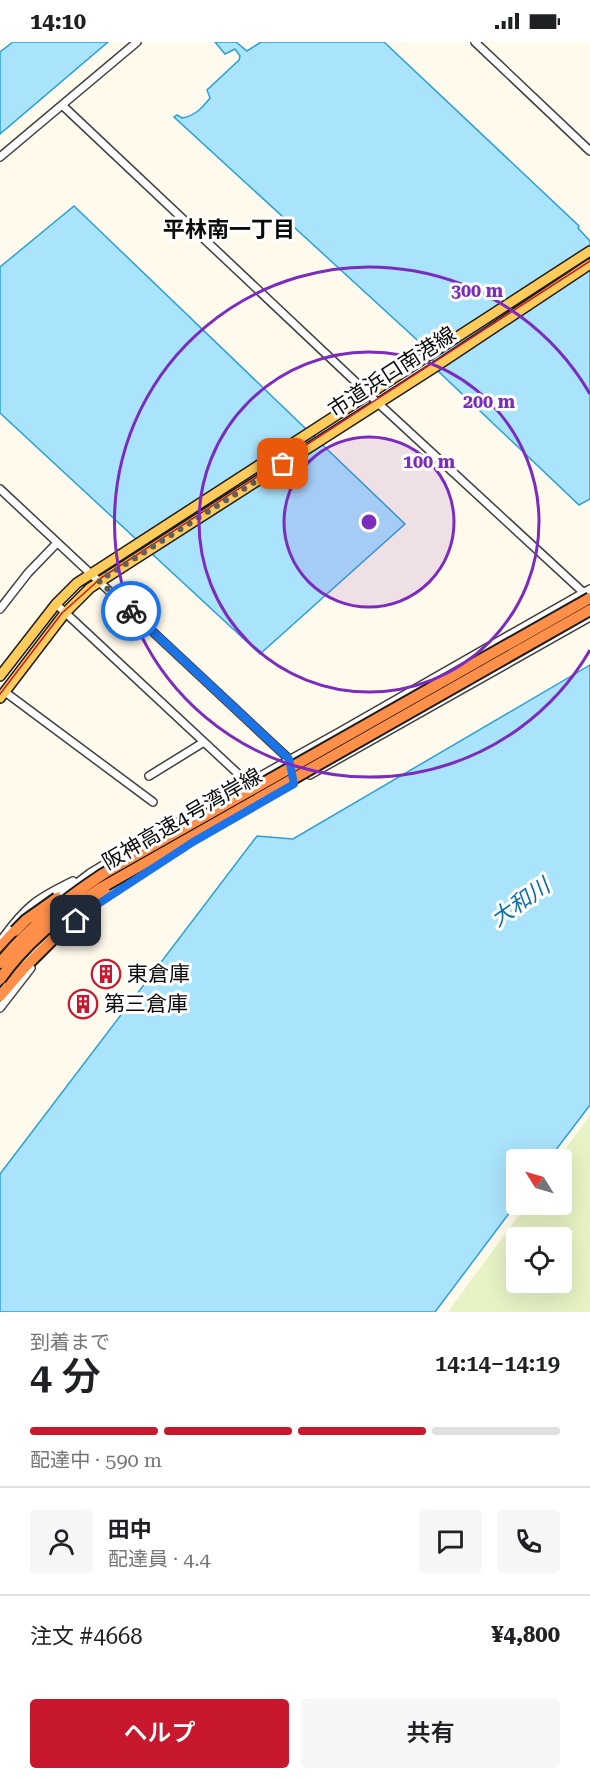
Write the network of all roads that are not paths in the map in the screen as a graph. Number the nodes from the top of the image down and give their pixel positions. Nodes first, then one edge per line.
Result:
1 (137, 42) edge
2 (475, 42) edge
3 (62, 105) junction
4 (590, 151) edge
5 (0, 157) edge
6 (590, 251) edge
7 (590, 264) edge
8 (368, 393) junction
9 (378, 403) junction
10 (0, 489) edge
11 (57, 543) junction
12 (90, 573) junction
13 (99, 581) junction
14 (588, 593) edge
15 (56, 603) junction
16 (590, 603) edge
17 (0, 609) edge
18 (590, 610) edge
19 (65, 613) junction
20 (590, 617) edge
21 (1, 674) edge
22 (2, 695) edge
23 (204, 742) junction
24 (289, 759) junction
25 (149, 776) dead end
26 (248, 783) junction
27 (294, 784) junction
28 (153, 802) dead end
29 (193, 842) junction
30 (146, 849) junction
31 (162, 853) junction
32 (90, 873) junction
33 (0, 941) edge
34 (0, 947) edge
35 (0, 955) edge
36 (0, 963) edge
37 (0, 979) edge
38 (0, 990) edge
39 (0, 996) edge
40 (0, 1008) edge

1 - 3 street
2 - 4 street
3 - 5 street
3 - 8 street
6 - 8 main road, 市道浜口南港線
7 - 9 main road, 市道浜口南港線
8 - 9 street
8 - 12 main road, 市道浜口南港線
9 - 13 main road, 市道浜口南港線
9 - 14 street
10 - 11 street
11 - 12 street
11 - 17 street
12 - 13 street
12 - 15 main road, 市道浜口南港線
13 - 19 main road, 市道浜口南港線
13 - 24 street
14 - 16 street
14 - 24 street
14 - 30 highway, 阪神高速4号湾岸線, bridge
15 - 19 street
15 - 21 main road, 市道浜口南港線
18 - 31 highway, 阪神高速4号湾岸線, bridge
19 - 22 main road, 市道浜口南港線
19 - 23 street
20 - 27 street
22 - 28 street
23 - 25 street
23 - 26 street
24 - 26 street
24 - 27 street
26 - 32 street
27 - 29 street
29 - 38 street
29 - 40 street
30 - 34 highway, bridge
30 - 36 highway, 阪神高速4号湾岸線, bridge
31 - 37 highway, 阪神高速4号湾岸線, bridge
31 - 39 highway, bridge
32 - 33 street
32 - 35 street

